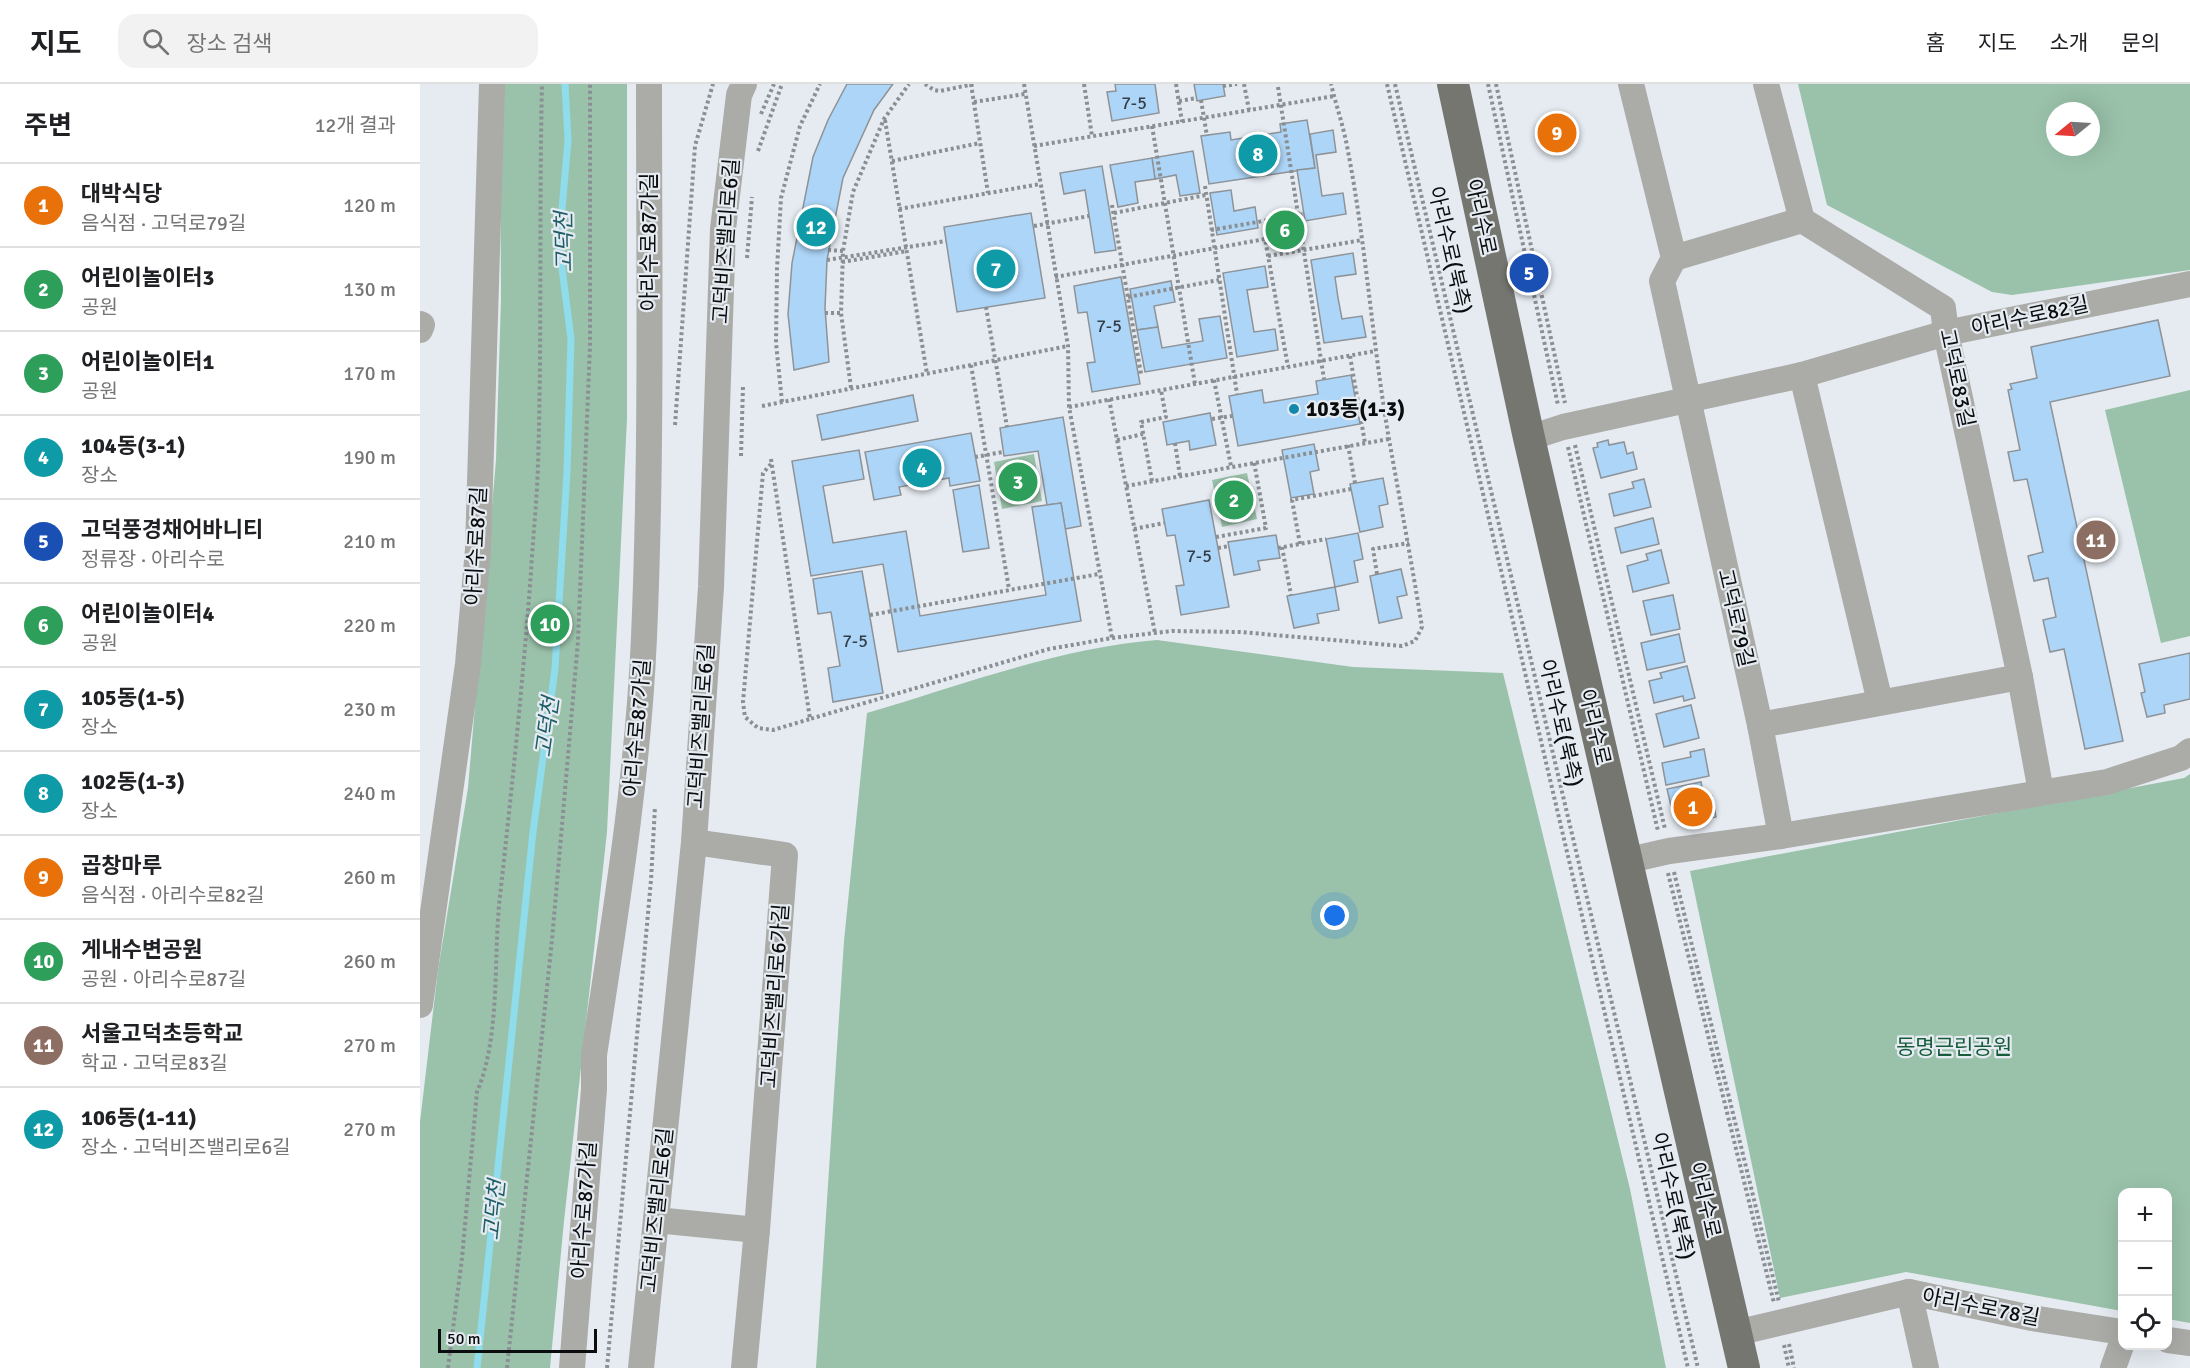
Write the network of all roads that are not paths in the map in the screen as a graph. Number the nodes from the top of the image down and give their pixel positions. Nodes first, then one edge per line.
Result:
1 (492, 84) edge
2 (649, 84) edge
3 (744, 84) edge
4 (1453, 84) edge
5 (1631, 84) edge
6 (1766, 84) edge
7 (1802, 220) junction
8 (1674, 258) junction
9 (2190, 284) edge
10 (420, 324) edge
11 (420, 330) edge
12 (1946, 333) junction
13 (1802, 375) junction
14 (1688, 400) junction
15 (1529, 438) junction
16 (2020, 677) junction
17 (1880, 702) junction
18 (1760, 725) junction
19 (2190, 751) edge
20 (2041, 792) junction
21 (1781, 836) junction
22 (694, 842) junction
23 (1625, 861) junction
24 (420, 1005) edge
25 (656, 1220) junction
26 (757, 1230) junction
27 (1909, 1292) junction
28 (2118, 1331) edge
29 (1736, 1333) junction
30 (2172, 1341) edge
31 (2190, 1343) edge
32 (2119, 1350) edge
33 (572, 1368) edge
34 (641, 1368) edge
35 (744, 1368) edge
36 (1744, 1368) edge
37 (1926, 1368) edge
38 (2113, 1368) edge

1 - 24 street, 아리수로87길
2 - 33 street, 아리수로87가길
3 - 22 street, 고덕비즈밸리로6길
4 - 15 main road, 아리수로
5 - 8 street
6 - 7 street
7 - 8 street
7 - 12 street, 고덕로83길
8 - 14 street
9 - 12 street, 아리수로82길
10 - 11 street
12 - 13 street, 아리수로82길
12 - 16 street, 고덕로83길
13 - 14 street, 아리수로82길
13 - 17 street
14 - 15 street, 아리수로82길
14 - 18 street, 고덕로79길
15 - 23 main road, 아리수로
16 - 17 street
16 - 20 street, 고덕로83길
17 - 18 street
18 - 21 street, 고덕로79길
19 - 20 street
20 - 21 street
21 - 23 street
22 - 25 street, 고덕비즈밸리로6길
22 - 26 street, 고덕비즈밸리로6가길
23 - 29 main road, 아리수로
25 - 26 street
25 - 34 street, 고덕비즈밸리로6길
26 - 35 street, 고덕비즈밸리로6가길
27 - 28 street, 아리수로78길
27 - 29 street, 아리수로78길
27 - 37 street
29 - 36 main road, 아리수로
30 - 31 street
32 - 38 street

